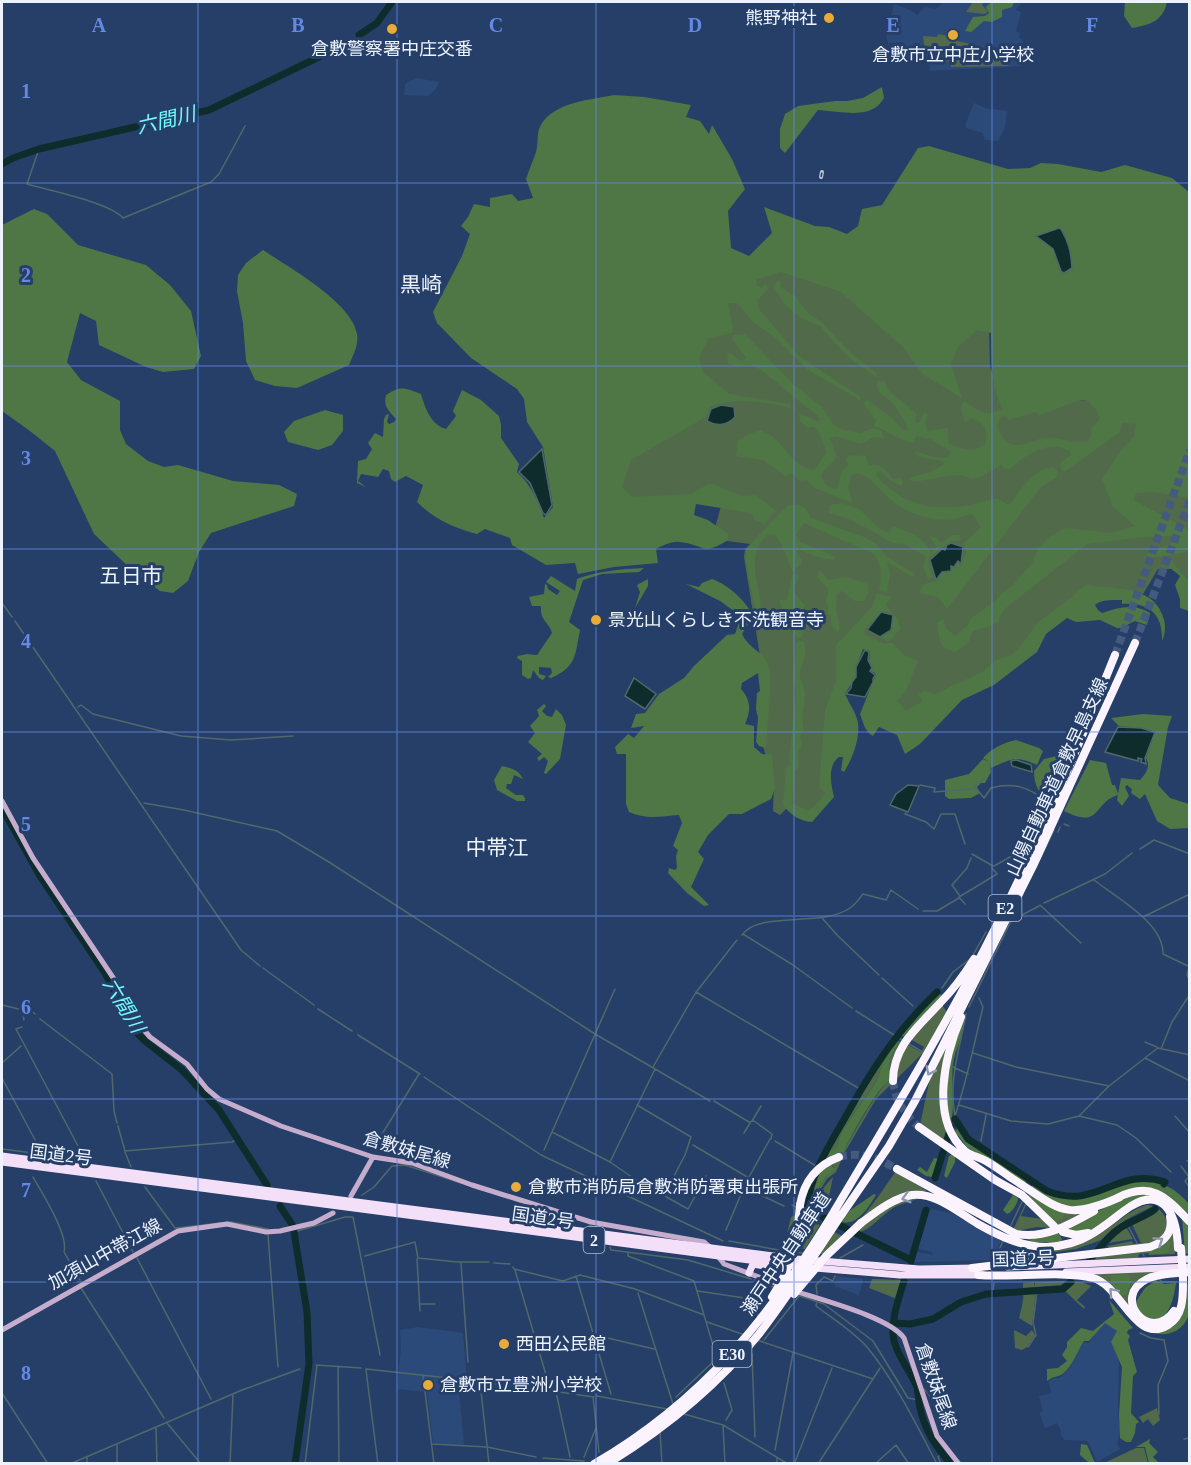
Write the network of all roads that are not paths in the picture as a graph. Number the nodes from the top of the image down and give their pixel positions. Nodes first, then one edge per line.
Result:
1 (1135, 643) tunnel mouth
2 (1115, 655) tunnel mouth
3 (1059, 800) junction
4 (2, 801) edge
5 (994, 931) junction
6 (955, 1018) junction
7 (893, 1081) tunnel mouth
8 (919, 1127) tunnel mouth
9 (877, 1139) joint
10 (889, 1146) joint
11 (2, 1156) edge
12 (373, 1157) junction
13 (839, 1157) tunnel mouth
14 (2, 1162) edge
15 (897, 1169) tunnel mouth
16 (1150, 1192) junction
17 (351, 1196) dead end
18 (1120, 1197) junction
19 (1148, 1201) junction
20 (839, 1212) junction
21 (333, 1213) dead end
22 (1113, 1219) junction
23 (1190, 1222) edge
24 (1054, 1226) dead end
25 (1001, 1231) junction
26 (1063, 1232) dead end
27 (1180, 1248) junction
28 (712, 1249) junction
29 (718, 1256) junction
30 (1190, 1259) edge
31 (803, 1267) junction
32 (1190, 1267) edge
33 (972, 1268) junction
34 (1190, 1272) edge
35 (748, 1273) junction
36 (978, 1275) junction
37 (1181, 1279) junction
38 (2, 1330) edge
39 (758, 1335) junction
40 (721, 1365) junction
41 (594, 1464) edge
42 (607, 1464) edge
43 (959, 1464) edge

1 - 3 highway, 山陽自動車道倉敷早島支線 / E2
2 - 3 highway, 山陽自動車道倉敷早島支線 / E2
3 - 5 highway, 山陽自動車道倉敷早島支線 / E2
3 - 6 highway, 山陽自動車道倉敷早島支線 / E2
4 - 12 main road, 倉敷妹尾線
5 - 6 highway, 山陽自動車道倉敷早島支線 / E2
5 - 7 highway
6 - 9 highway, 山陽自動車道倉敷早島支線 / E2
6 -> 10 highway, 山陽自動車道倉敷早島支線 / E2
6 - 18 highway
8 - 24 highway
9 - 20 highway, 瀬戸中央自動車道 / E30
10 - 20 highway, 瀬戸中央自動車道 / E30
11 - 28 highway, 国道2号 / 2
12 - 17 main road
12 - 28 main road, 倉敷妹尾線
13 - 40 highway, bridge
14 - 29 highway, 国道2号 / 2
15 - 25 highway
16 - 18 highway
16 - 23 highway
16 - 27 highway
18 - 25 highway
19 - 22 highway
19 - 27 highway
33 -> 19 highway
20 - 39 highway, 瀬戸中央自動車道 / E30, bridge
20 - 40 highway, 瀬戸中央自動車道 / E30, bridge
21 - 38 main road, 加須山中帯江線
22 - 25 highway
22 - 26 highway
25 -> 39 highway, bridge
27 - 37 highway, bridge
28 - 29 main road, 倉敷妹尾線
28 - 33 highway, 国道2号 / 2
29 - 31 highway, 国道2号 / 2
29 - 35 main road, 倉敷妹尾線
30 - 33 highway, 国道2号 / 2
31 - 35 highway
31 - 36 highway, 国道2号 / 2
32 - 36 highway, 国道2号 / 2
34 - 37 highway
35 - 43 main road, 倉敷妹尾線
37 -> 36 highway
39 - 42 highway, 瀬戸中央自動車道 / E30, bridge
40 - 41 highway, 瀬戸中央自動車道 / E30, bridge

